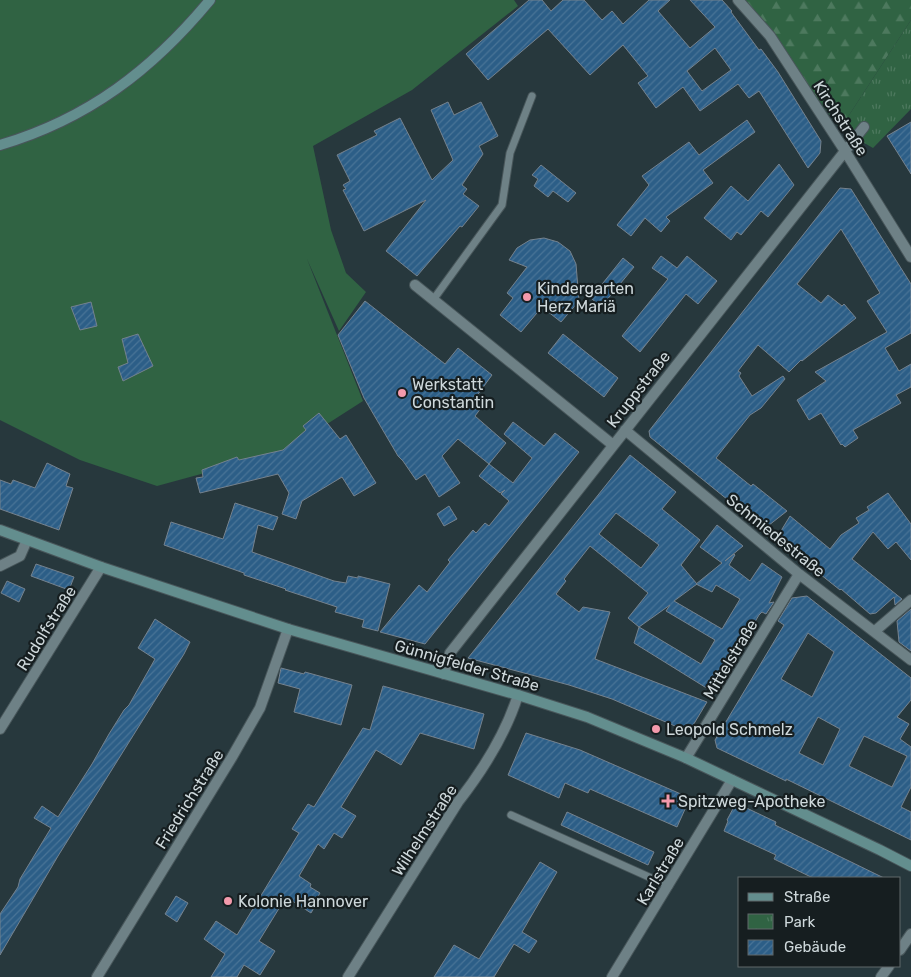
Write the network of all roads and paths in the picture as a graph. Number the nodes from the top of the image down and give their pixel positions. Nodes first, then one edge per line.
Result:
1 (210, 0) edge
2 (738, 0) edge
3 (532, 96) dead end
4 (864, 127) dead end
5 (0, 145) edge
6 (846, 151) junction
7 (911, 257) edge
8 (415, 284) dead end
9 (434, 300) junction
10 (625, 430) junction
11 (613, 445) junction
12 (0, 530) edge
13 (27, 540) junction
14 (0, 566) edge
15 (101, 567) junction
16 (799, 574) junction
17 (911, 600) edge
18 (288, 629) junction
19 (875, 631) junction
20 (911, 660) edge
21 (444, 674) junction
22 (518, 695) junction
23 (0, 729) edge
24 (686, 758) junction
25 (732, 780) junction
26 (511, 815) dead end
27 (911, 866) edge
28 (669, 886) junction
29 (911, 934) edge
30 (901, 949) edge
31 (97, 977) edge
32 (348, 977) edge
33 (612, 977) edge

1 - 5 street
2 - 6 street, Kirchstraße
3 - 9 lane
4 - 6 street, Kruppstraße
6 - 7 street, Kirchstraße
6 - 10 street, Kruppstraße
8 - 9 street
9 - 11 street
10 - 11 street, Kruppstraße
10 - 16 street, Schmiedestraße
11 - 21 street, Kruppstraße
12 - 13 street, Günnigfelder Straße
13 - 14 street
13 - 15 street, Günnigfelder Straße
15 - 18 street, Günnigfelder Straße
15 - 23 street, Rudolfstraße
16 - 19 street, Schmiedestraße
16 - 24 street, Mittelstraße
17 - 19 street
18 - 21 street, Günnigfelder Straße
18 - 31 street, Friedrichstraße
19 - 20 street, Schmiedestraße
21 - 22 street, Günnigfelder Straße
22 - 24 street, Günnigfelder Straße
22 - 32 street, Wilhelmstraße
24 - 25 street, Günnigfelder Straße
25 - 27 street, Günnigfelder Straße
25 - 28 street, Karlstraße
26 - 28 lane
28 - 33 street, Karlstraße
29 - 30 street

